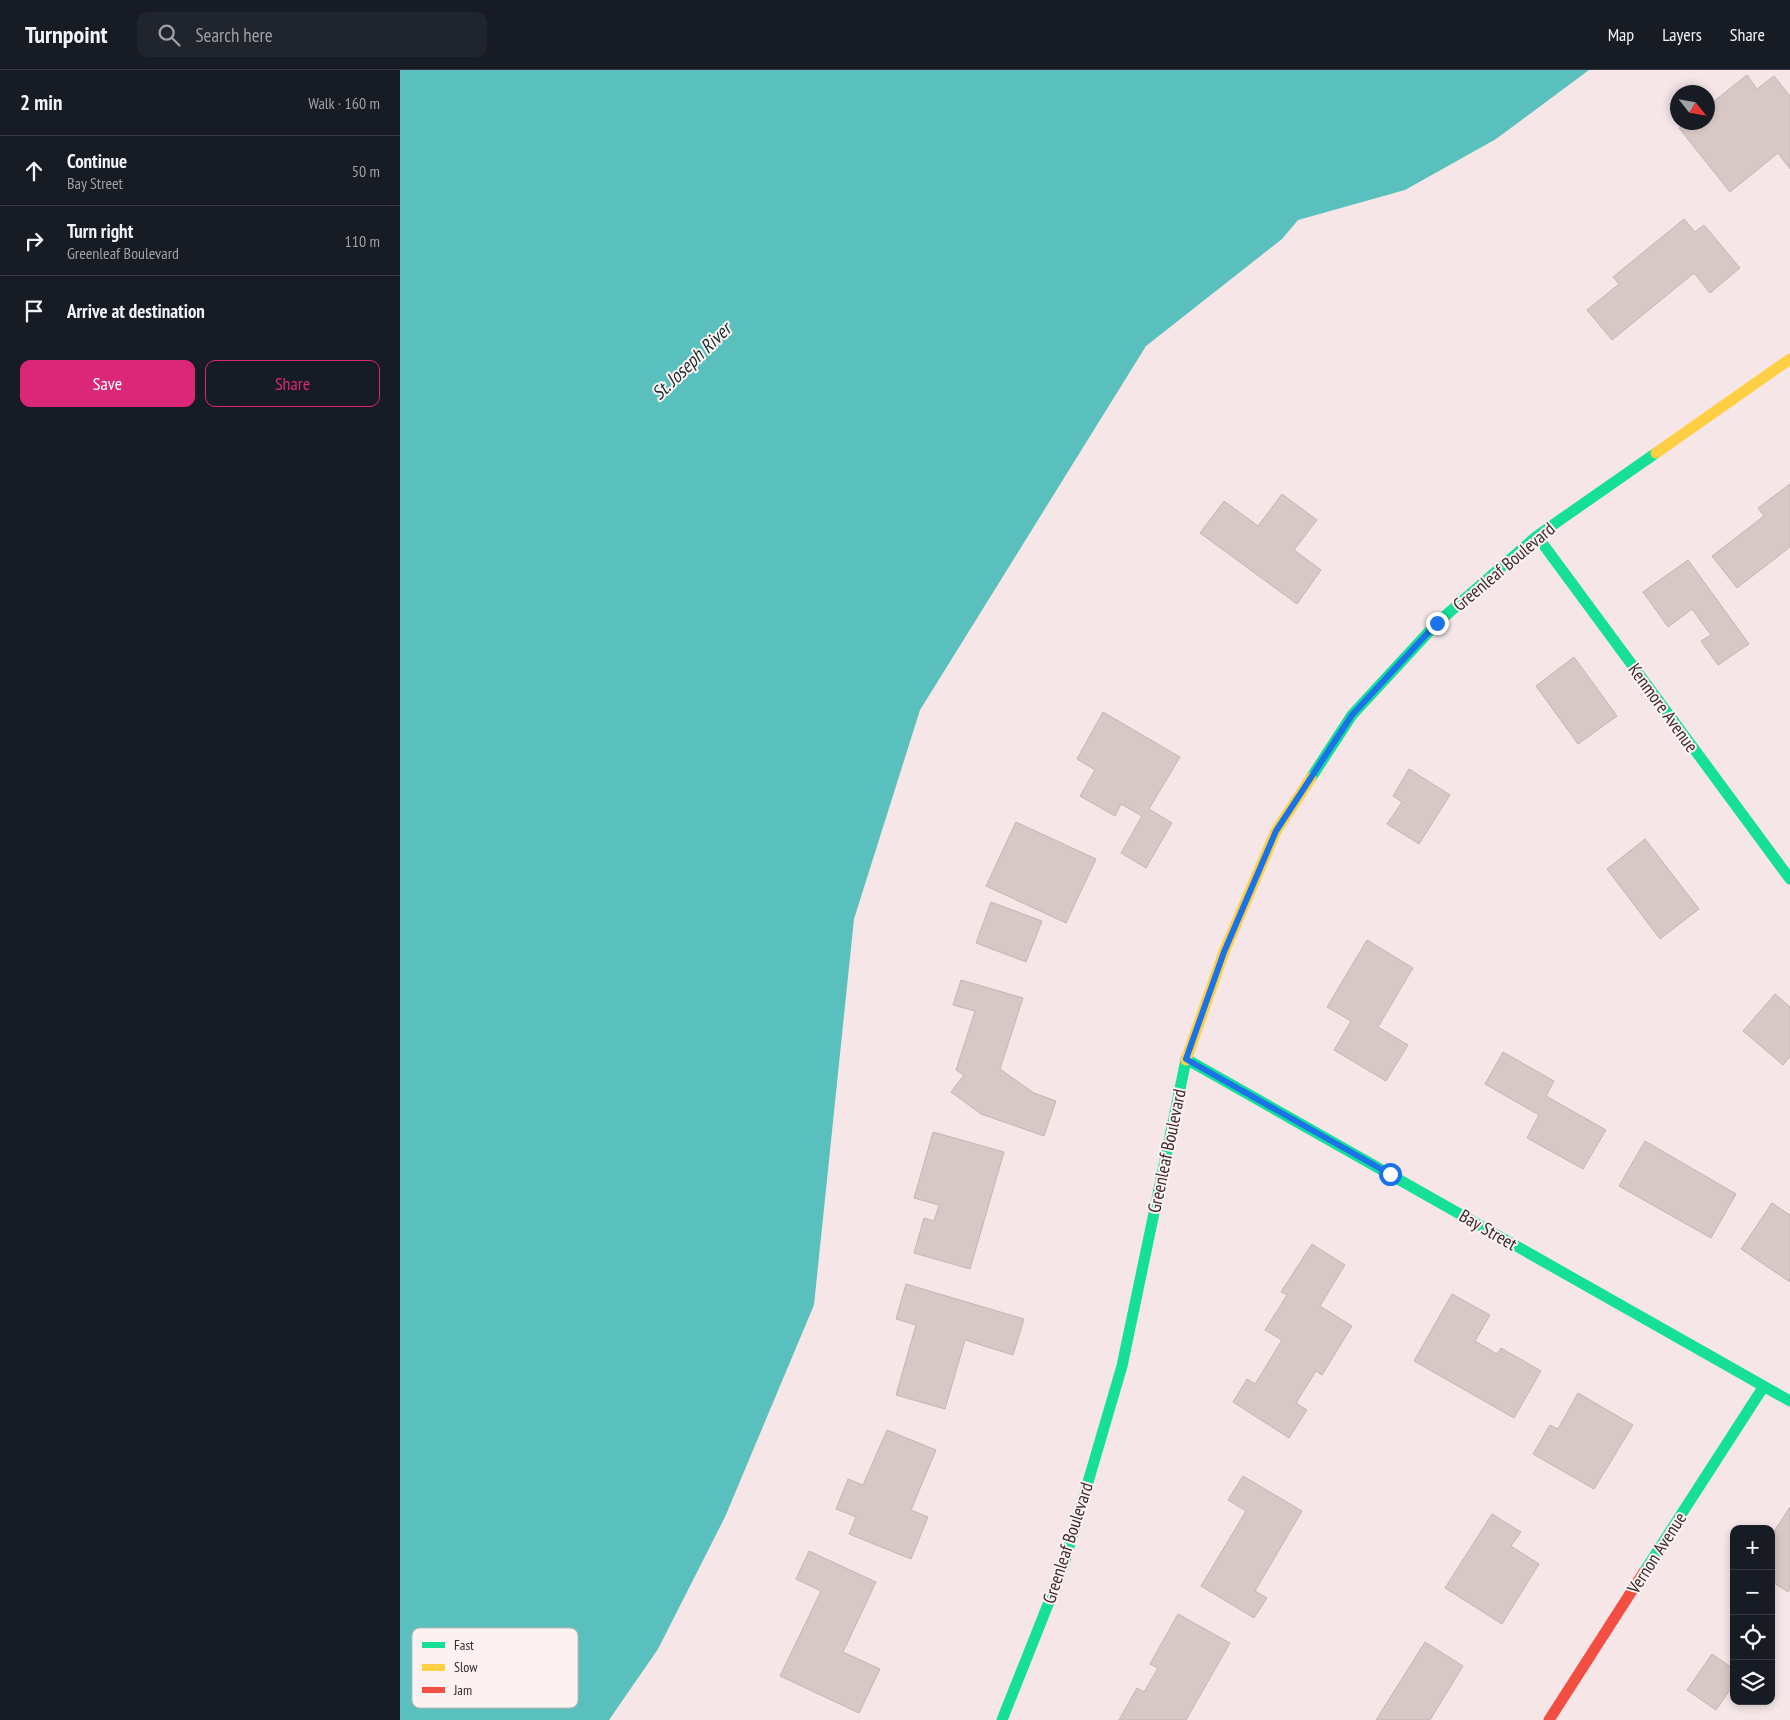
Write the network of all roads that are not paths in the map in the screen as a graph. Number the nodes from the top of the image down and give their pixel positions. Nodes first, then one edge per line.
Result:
1 (1790, 359) edge
2 (1537, 536) junction
3 (1790, 879) edge
4 (1186, 1059) junction
5 (1764, 1386) junction
6 (1790, 1401) edge
7 (1002, 1720) edge
8 (1549, 1720) edge

1 - 2 street, Greenleaf Boulevard
2 - 3 street, Kenmore Avenue
2 - 4 street, Greenleaf Boulevard
4 - 5 street, Bay Street
4 - 7 street, Greenleaf Boulevard
5 - 6 street, Bay Street
5 - 8 street, Vernon Avenue

